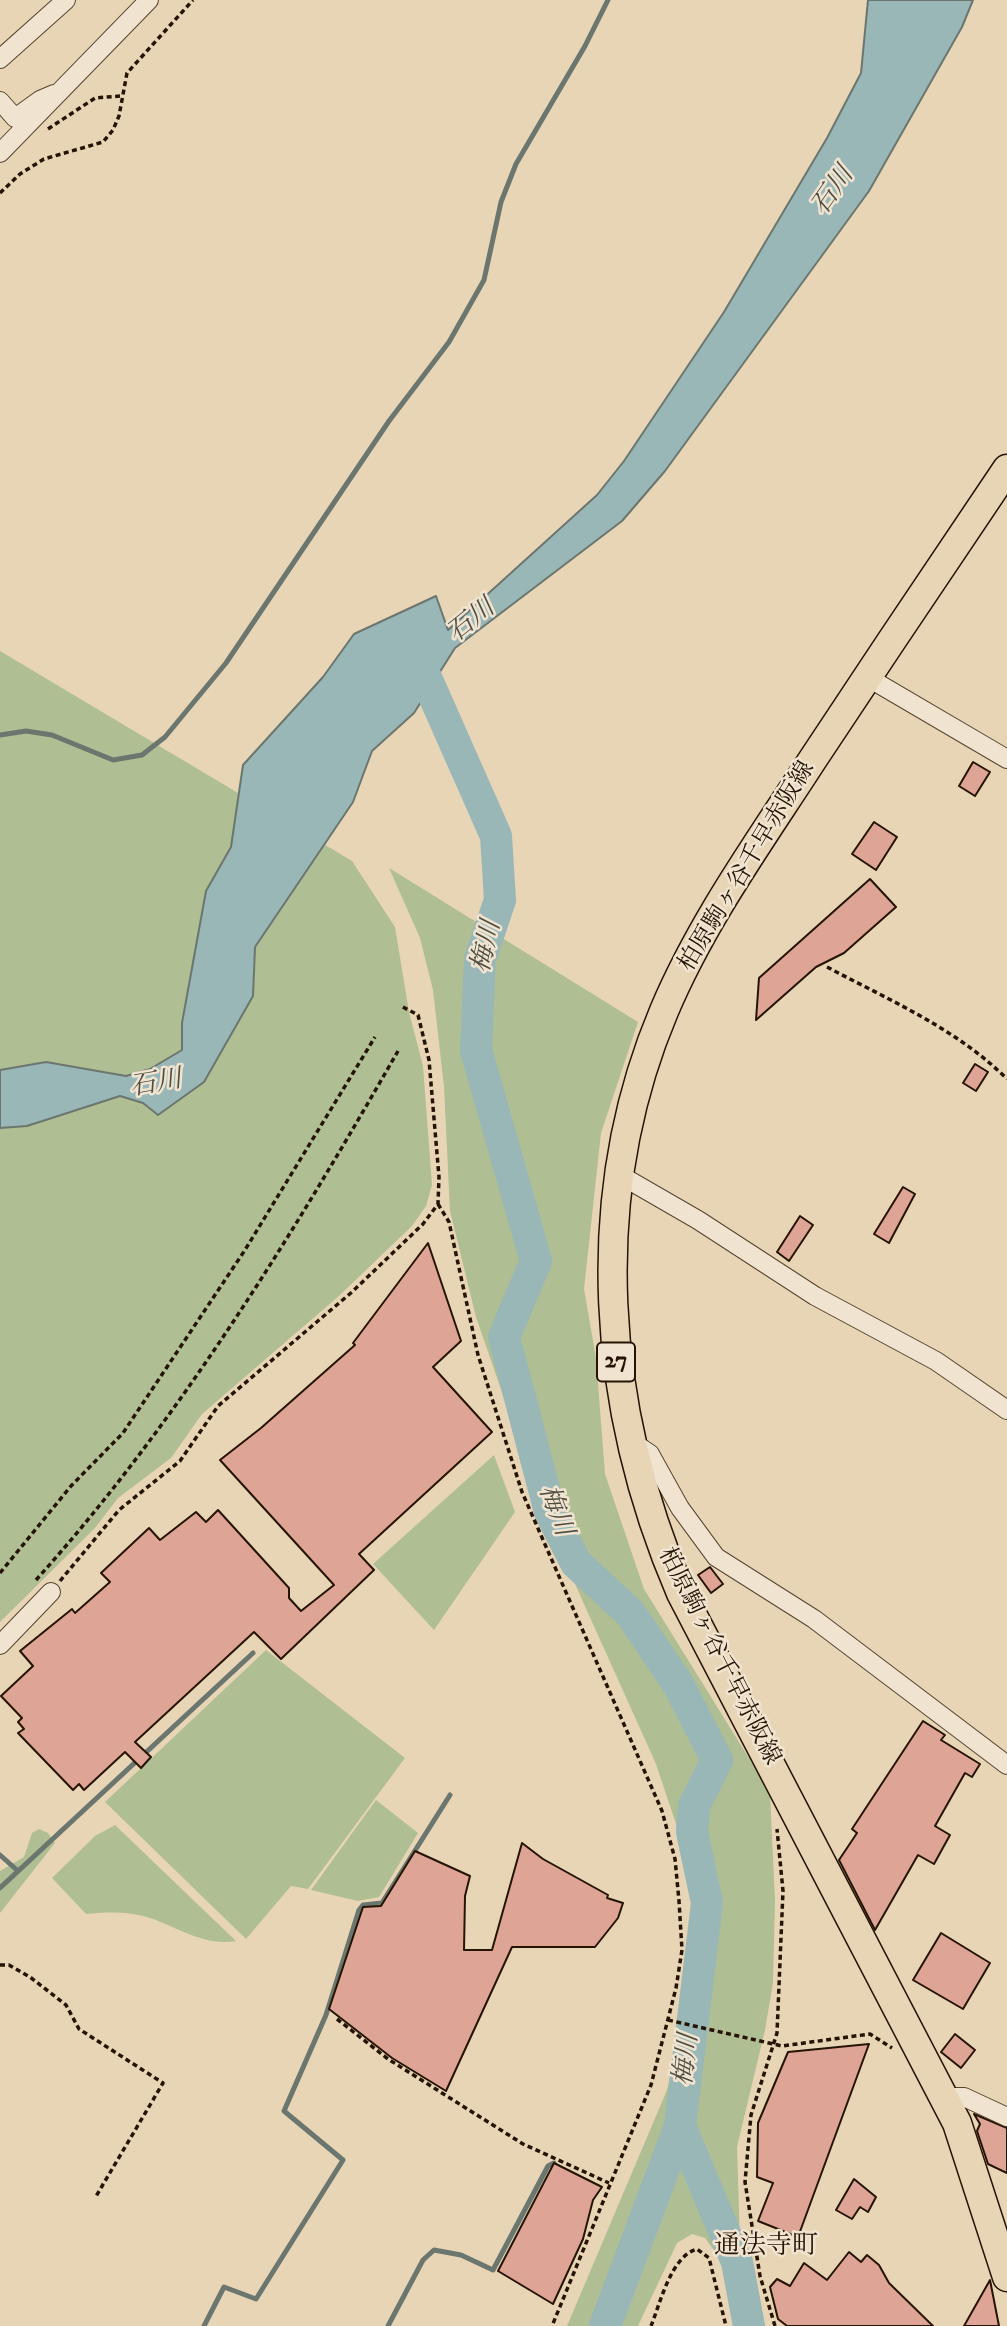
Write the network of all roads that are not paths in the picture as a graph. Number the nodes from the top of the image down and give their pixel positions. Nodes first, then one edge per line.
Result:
1 (66, 0) edge
2 (149, 0) edge
3 (0, 59) edge
4 (64, 90) junction
5 (0, 101) edge
6 (0, 153) edge
7 (1007, 469) edge
8 (867, 677) junction
9 (1007, 760) edge
10 (620, 1175) junction
11 (1007, 1410) edge
12 (630, 1441) junction
13 (51, 1592) road end
14 (0, 1644) edge
15 (1007, 1765) edge
16 (944, 2097) junction
17 (1007, 2117) edge
18 (1007, 2277) edge

1 - 3 street
2 - 4 street
4 - 5 street
4 - 6 street
7 - 8 main road, 柏原駒ヶ谷千早赤阪線 / 27
8 - 9 street
8 - 10 main road, 柏原駒ヶ谷千早赤阪線 / 27
10 - 11 street
10 - 12 main road, 柏原駒ヶ谷千早赤阪線 / 27
12 - 15 street
12 - 16 main road, 柏原駒ヶ谷千早赤阪線 / 27
13 - 14 street
16 - 17 street
16 - 18 main road, 柏原駒ヶ谷千早赤阪線 / 27

